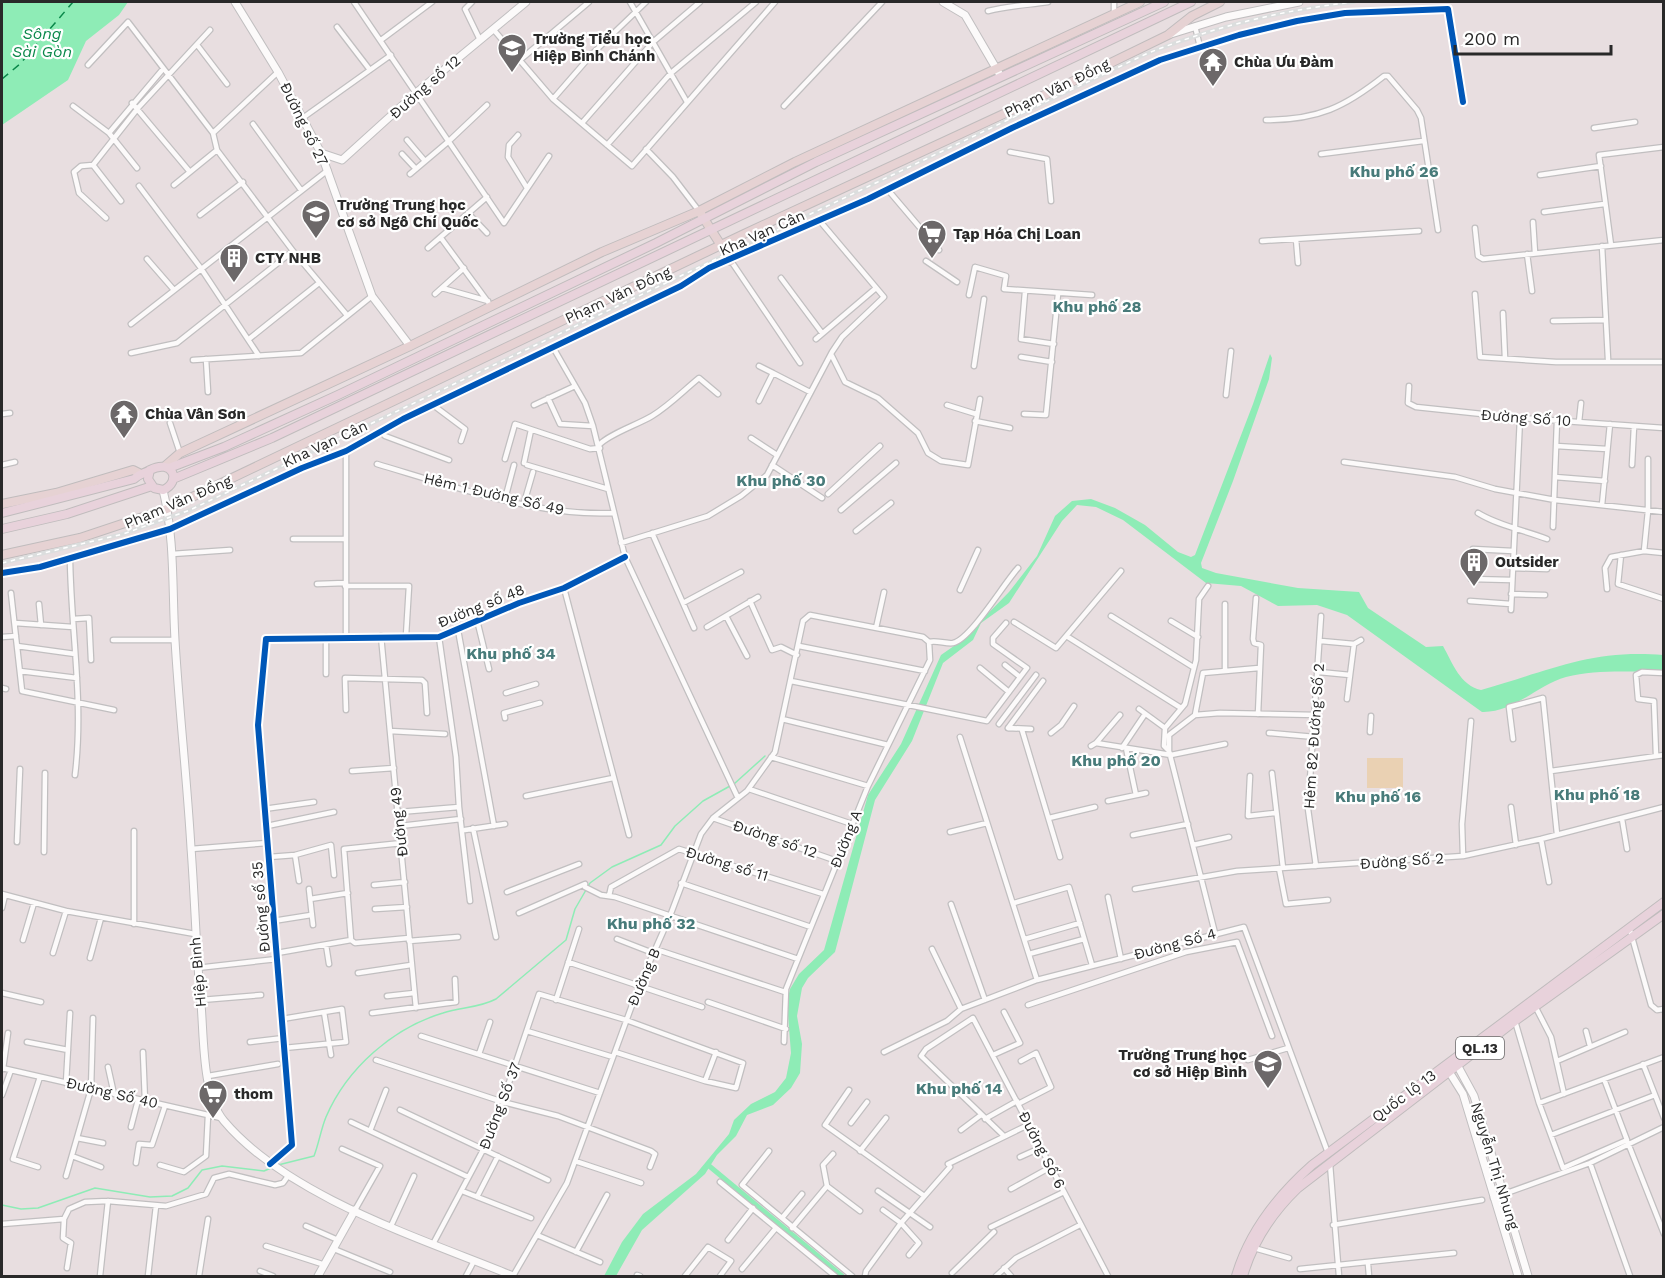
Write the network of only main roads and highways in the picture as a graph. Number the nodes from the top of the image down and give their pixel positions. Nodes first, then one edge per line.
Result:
1 (1140, 2) edge
2 (1164, 2) edge
3 (1190, 2) edge
4 (1220, 2) edge
5 (998, 71) junction
6 (701, 215) junction
7 (711, 229) junction
8 (721, 245) junction
9 (731, 261) road end
10 (167, 467) junction
11 (150, 470) junction
12 (139, 473) junction
13 (173, 479) junction
14 (152, 486) junction
15 (2, 504) edge
16 (2, 513) edge
17 (2, 529) edge
18 (2, 555) edge
19 (1664, 902) edge
20 (1664, 914) edge
21 (1632, 934) junction
22 (1456, 1062) junction
23 (1329, 1157) junction
24 (1236, 1276) edge
25 (1244, 1276) edge

1 - 5 main road, Phạm Văn Đồng
2 - 5 highway, Phạm Văn Đồng
3 - 7 highway, Phạm Văn Đồng
4 - 8 main road, Phạm Văn Đồng
5 - 6 highway, Phạm Văn Đồng
6 - 7 main road
6 - 10 highway, Phạm Văn Đồng
6 - 10 main road, Phạm Văn Đồng
7 - 8 main road
7 - 13 highway, Phạm Văn Đồng
8 - 9 main road
8 - 18 main road, Phạm Văn Đồng
10 - 11 highway
10 - 13 highway
11 - 12 highway
11 - 14 highway
12 - 15 main road
12 - 16 highway
13 - 14 highway
14 - 17 highway, Phạm Văn Đồng
19 - 21 highway, Quốc lộ 13 / QL.13
20 - 21 highway, Quốc lộ 13 / QL.13
21 - 22 highway, Quốc lộ 13 / QL.13
21 - 22 highway, Quốc lộ 13 / QL.13
22 - 23 highway, Quốc lộ 13 / QL.13
23 - 24 highway, Quốc lộ 13 / QL.13
23 - 25 highway, Quốc lộ 13 / QL.13

